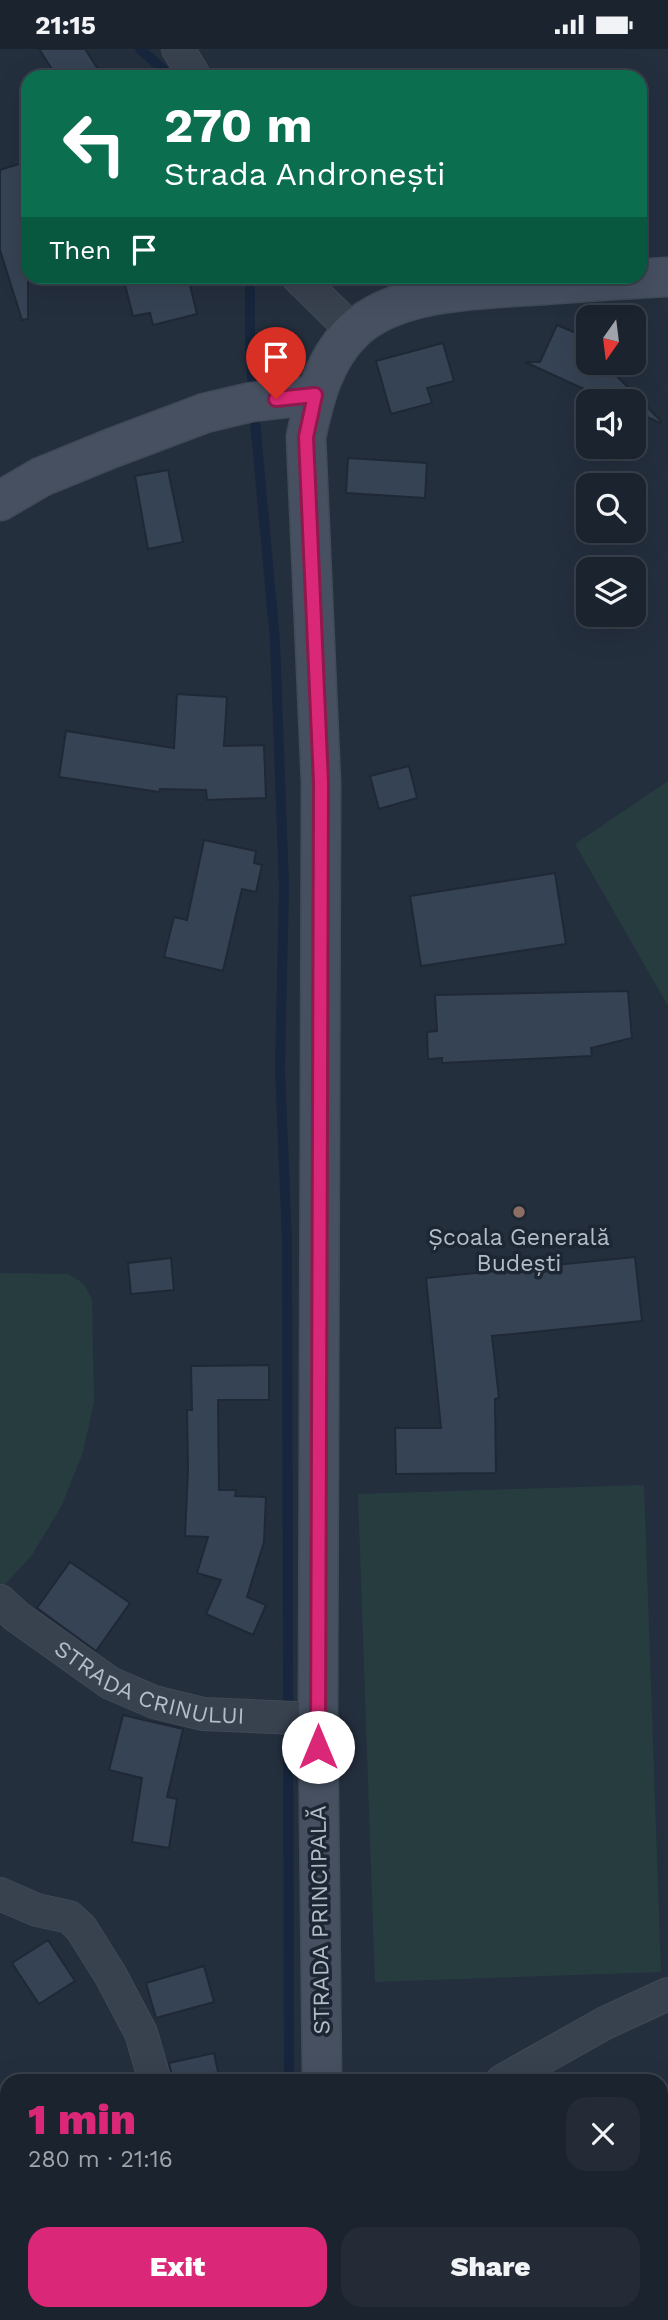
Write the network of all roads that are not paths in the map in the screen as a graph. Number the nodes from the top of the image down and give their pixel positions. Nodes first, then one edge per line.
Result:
1 (178, 49) edge
2 (191, 70) edge
3 (668, 277) edge
4 (647, 278) edge
5 (305, 284) edge
6 (565, 284) edge
7 (353, 331) junction
8 (315, 395) junction
9 (0, 501) edge
10 (0, 1601) edge
11 (314, 1719) junction
12 (0, 1894) edge
13 (668, 1994) edge
14 (153, 2074) edge
15 (322, 2074) edge
16 (514, 2074) edge

1 - 2 street
3 - 4 main road, STRADA PRINCIPALĂ
5 - 7 street
6 - 7 main road, STRADA PRINCIPALĂ
7 - 8 main road, STRADA PRINCIPALĂ
8 - 9 main road
8 - 11 main road, STRADA PRINCIPALĂ
10 - 11 street, STRADA CRINULUI
11 - 15 main road, STRADA PRINCIPALĂ
12 - 14 street
13 - 16 street

